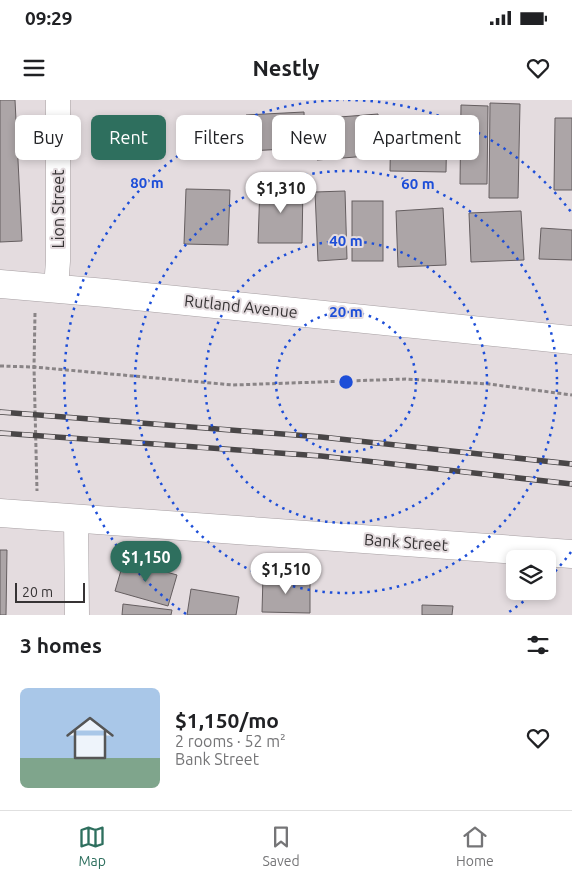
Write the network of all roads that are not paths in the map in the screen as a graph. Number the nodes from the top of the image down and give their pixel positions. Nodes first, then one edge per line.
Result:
1 (58, 100) edge
2 (0, 284) edge
3 (56, 288) junction
4 (572, 340) edge
5 (0, 513) edge
6 (76, 518) junction
7 (572, 554) edge
8 (77, 615) edge

1 - 3 street, Lion Street
2 - 3 street, Rutland Avenue
3 - 4 street, Rutland Avenue
5 - 6 street, Bank Street
6 - 7 street, Bank Street
6 - 8 street

